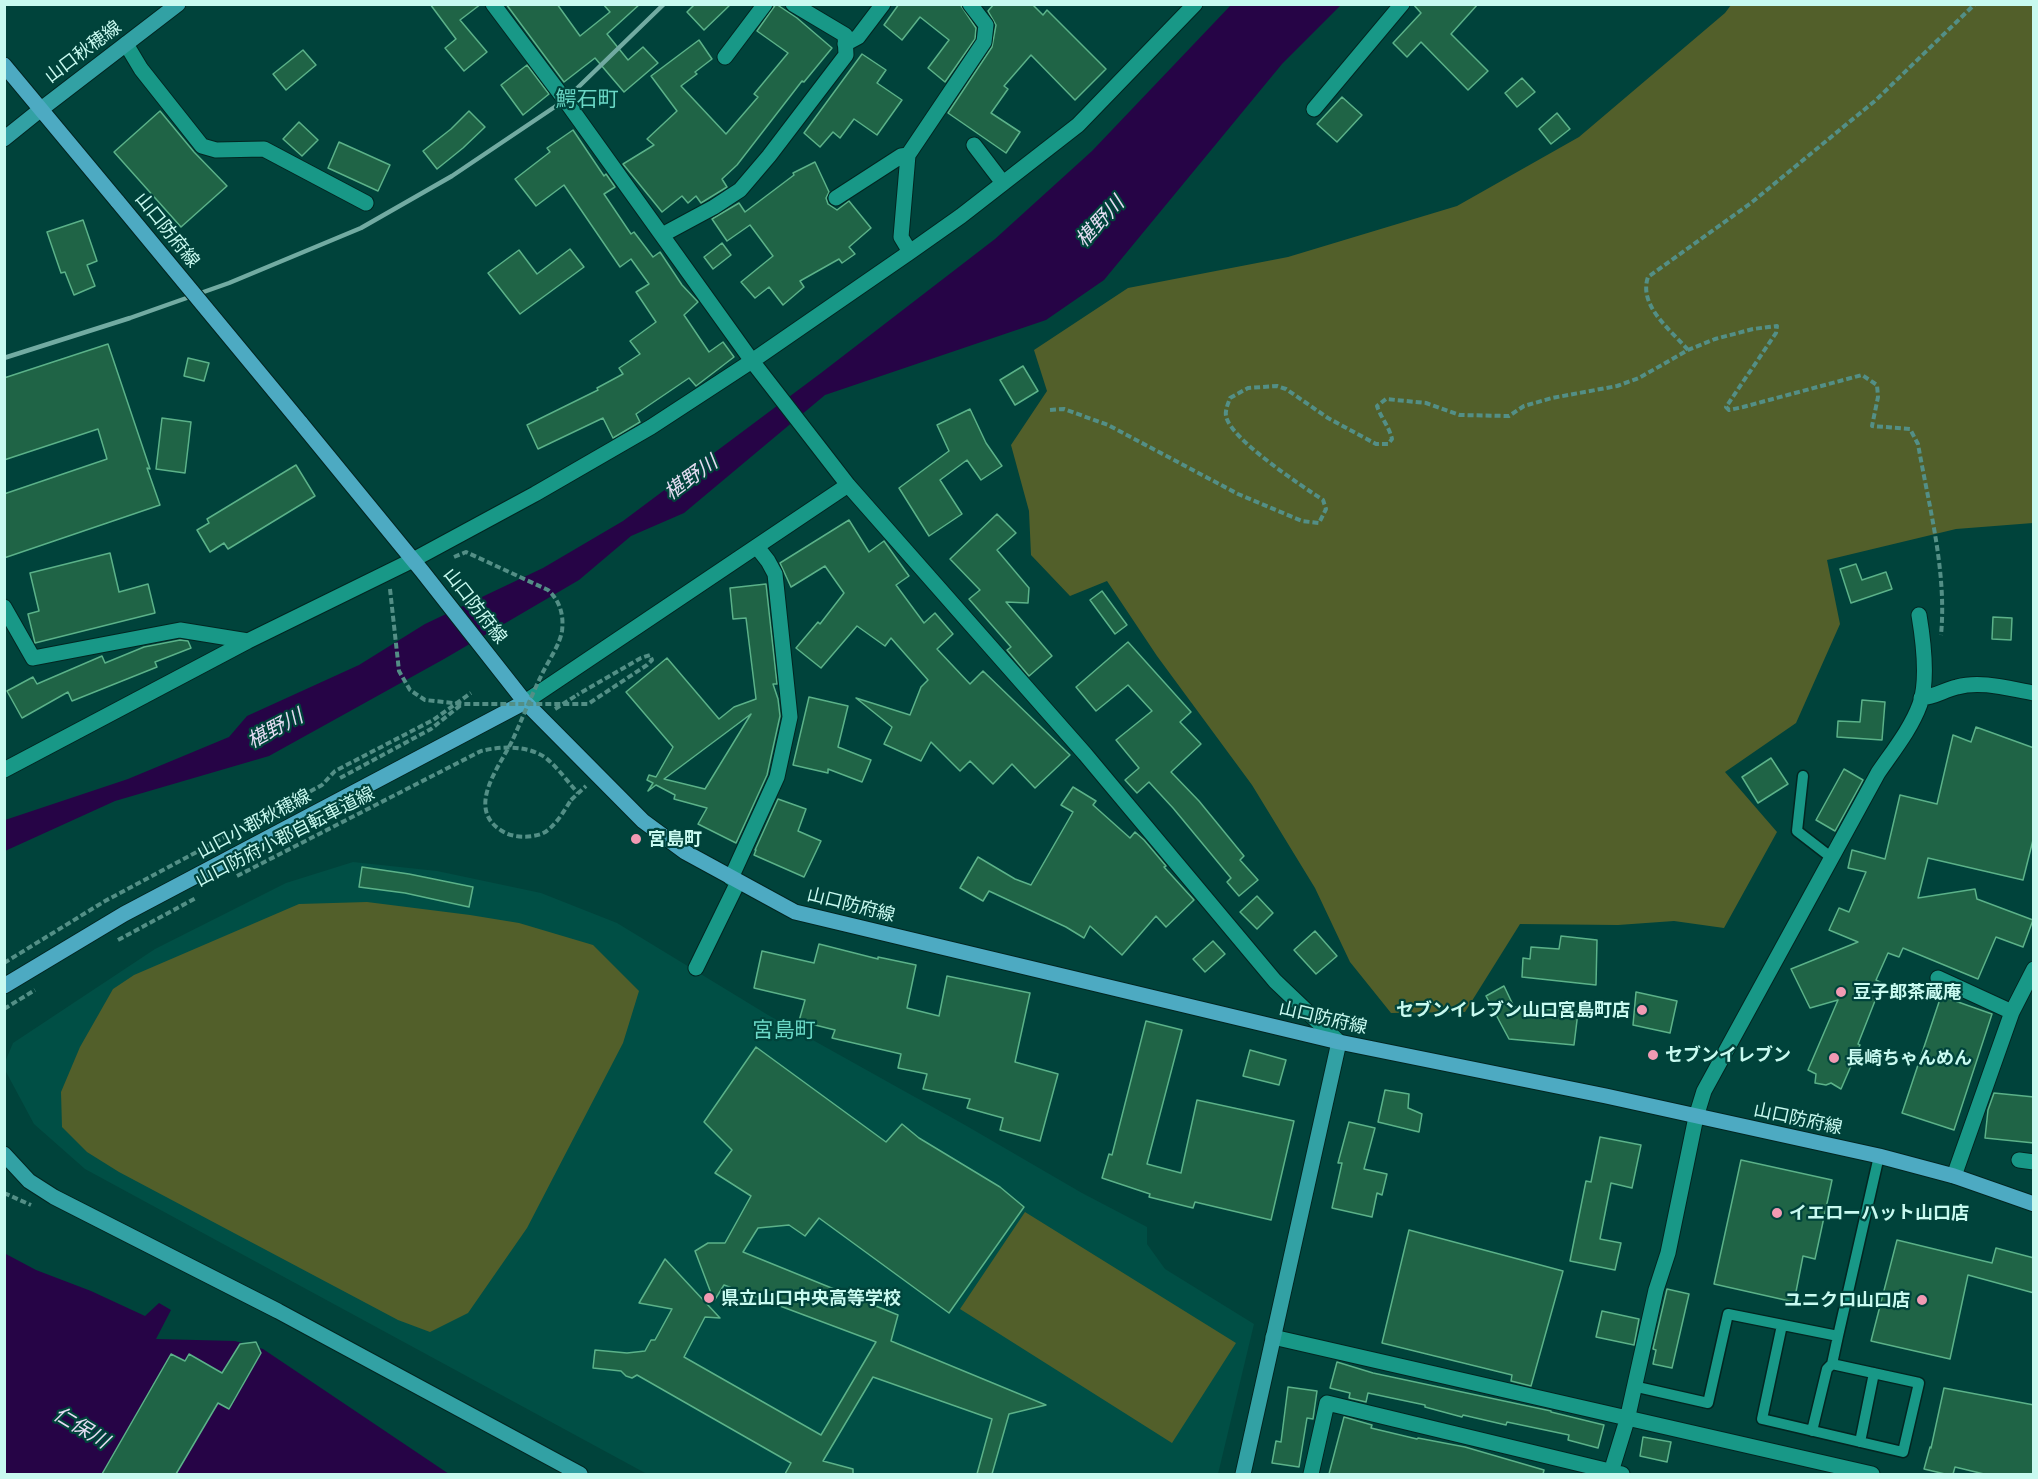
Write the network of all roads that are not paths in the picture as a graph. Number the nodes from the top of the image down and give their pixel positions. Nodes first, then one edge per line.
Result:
1 (178, 4) edge
2 (493, 4) edge
3 (765, 4) edge
4 (794, 4) edge
5 (883, 4) edge
6 (970, 4) edge
7 (1195, 4) edge
8 (1402, 4) edge
9 (126, 44) junction
10 (845, 44) junction
11 (725, 57) dead end
12 (4, 65) edge
13 (1314, 109) dead end
14 (40, 110) junction
15 (4, 140) edge
16 (974, 145) dead end
17 (908, 155) junction
18 (1003, 183) junction
19 (836, 198) dead end
20 (366, 203) dead end
21 (662, 235) junction
22 (910, 252) junction
23 (755, 366) junction
24 (846, 481) junction
25 (757, 547) junction
26 (418, 565) junction
27 (4, 607) edge
28 (1919, 615) dead end
29 (248, 641) junction
30 (2034, 693) edge
31 (1921, 698) junction
32 (527, 702) junction
33 (4, 770) edge
34 (1803, 776) dead end
35 (1832, 858) junction
36 (734, 880) junction
37 (696, 968) dead end
38 (2034, 969) edge
39 (1938, 978) dead end
40 (4, 986) edge
41 (2012, 1012) junction
42 (1339, 1042) junction
43 (1696, 1117) junction
44 (4, 1154) edge
45 (1879, 1156) junction
46 (1954, 1176) junction
47 (2034, 1204) edge
48 (1782, 1325) junction
49 (1838, 1336) junction
50 (1273, 1337) junction
51 (1832, 1364) junction
52 (1874, 1373) junction
53 (1633, 1386) junction
54 (1627, 1420) junction
55 (1812, 1431) junction
56 (1860, 1442) junction
57 (1617, 1473) edge
58 (580, 1474) edge
59 (1243, 1474) edge
60 (1311, 1474) edge
61 (1872, 1474) edge

1 - 9 street, 山口秋穂線
2 - 21 street
3 - 11 street
4 - 10 street
5 - 10 street
6 - 17 street
7 - 18 street
8 - 13 street
9 - 14 street, 山口秋穂線
9 - 20 street
10 - 21 street
12 - 14 main road, 山口防府線
14 - 15 street, 山口秋穂線
14 - 26 main road, 山口防府線, bridge
16 - 18 street
17 - 19 street
17 - 22 street
18 - 22 street
21 - 23 street
22 - 23 street
23 - 24 street
23 - 26 street
24 - 25 street
24 - 42 street
25 - 32 street
25 - 36 street
26 - 29 street
26 - 32 main road, 山口防府線
27 - 29 street
28 - 31 street
29 - 33 street
30 - 31 street
31 - 35 street
32 - 36 main road, 山口防府線
32 - 40 main road, 山口小郡秋穂線
34 - 35 lane
35 - 43 street
36 - 37 street
36 - 42 main road, 山口防府線
38 - 41 street
39 - 41 street
41 - 46 street
42 - 43 main road, 山口防府線
42 - 50 street
43 - 45 main road, 山口防府線
43 - 53 street
44 - 58 street
45 - 46 main road, 山口防府線
45 - 49 lane
46 - 47 main road, 山口防府線
48 - 49 lane
48 - 53 lane
48 - 55 lane
49 - 51 lane
50 - 54 street
50 - 59 street
51 - 52 lane
51 - 55 lane
52 - 56 lane
52 - 56 lane
53 - 54 street
54 - 57 street
54 - 61 street
55 - 56 lane
57 - 60 street

